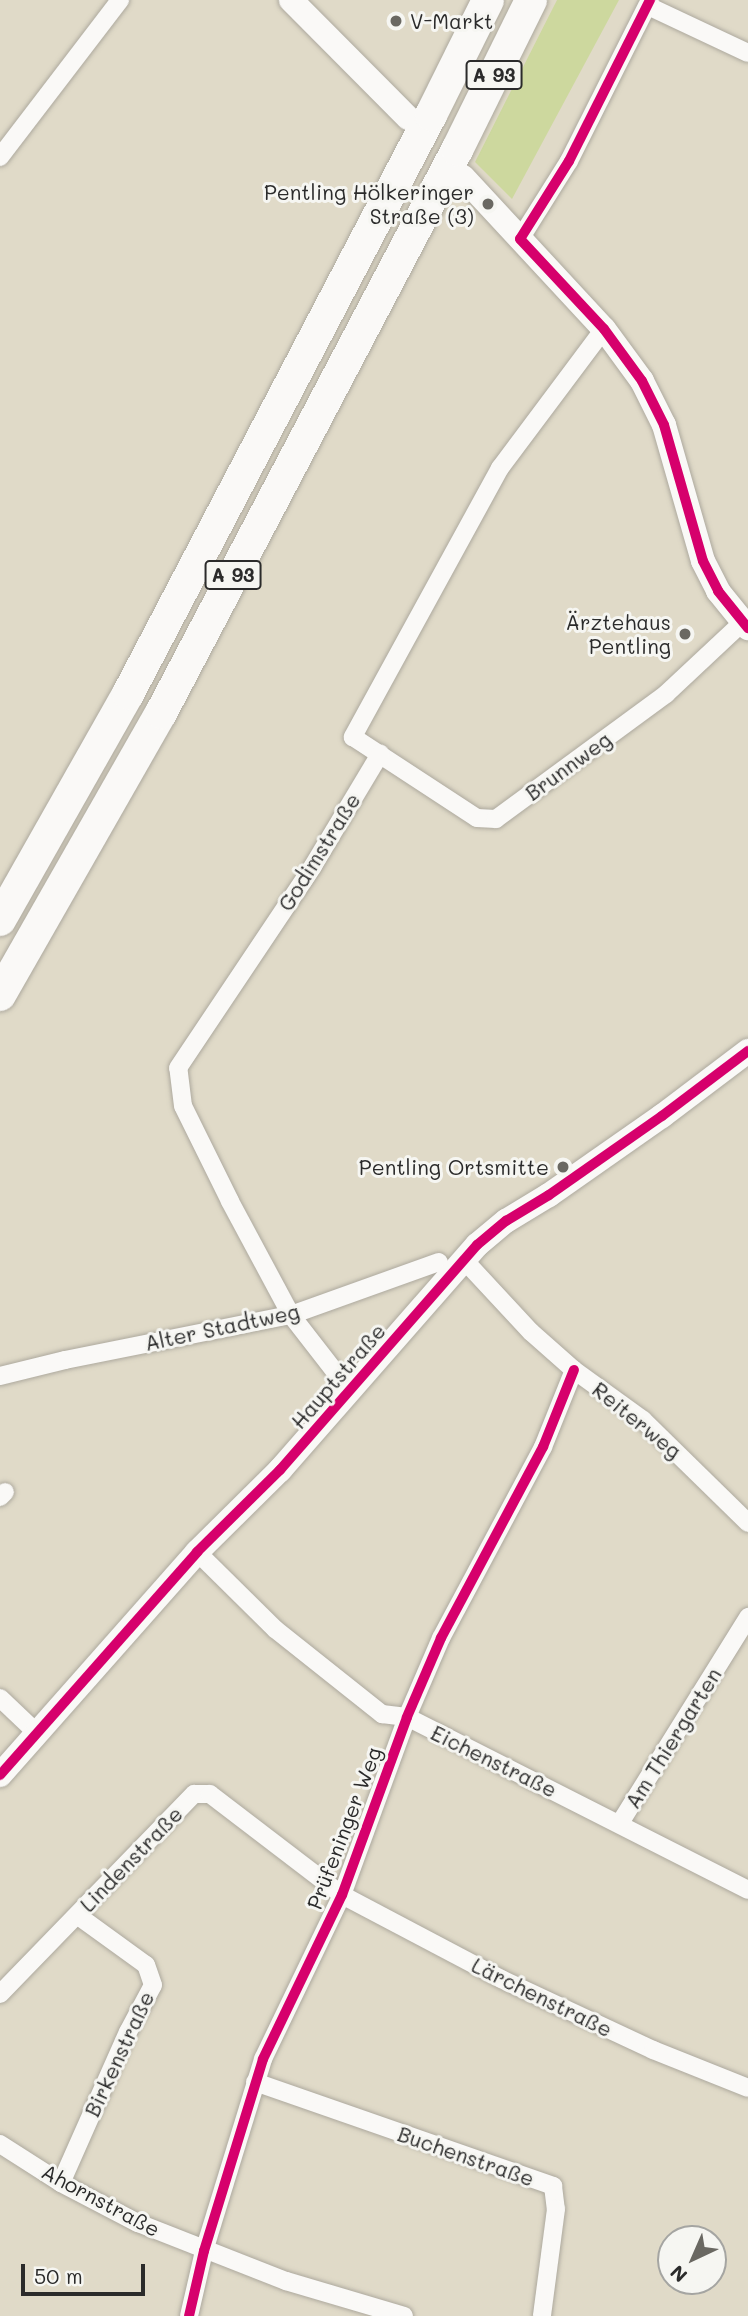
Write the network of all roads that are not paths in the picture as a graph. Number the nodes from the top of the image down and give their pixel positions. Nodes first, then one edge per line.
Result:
1 (120, 0) edge
2 (291, 0) edge
3 (488, 0) edge
4 (531, 0) edge
5 (649, 3) edge
6 (748, 53) edge
7 (408, 118) dead end
8 (0, 157) edge
9 (463, 177) dead end
10 (520, 239) junction
11 (604, 329) junction
12 (745, 625) edge
13 (380, 754) junction
14 (0, 920) edge
15 (0, 995) edge
16 (748, 1051) edge
17 (465, 1261) junction
18 (439, 1262) dead end
19 (291, 1315) junction
20 (574, 1370) junction
21 (0, 1376) edge
22 (350, 1391) junction
23 (748, 1523) edge
24 (197, 1552) junction
25 (748, 1617) edge
26 (0, 1698) edge
27 (407, 1717) junction
28 (38, 1734) junction
29 (0, 1775) edge
30 (620, 1823) junction
31 (748, 1890) edge
32 (342, 1895) junction
33 (77, 1915) junction
34 (0, 1994) edge
35 (255, 2082) junction
36 (748, 2088) edge
37 (0, 2144) edge
38 (61, 2183) junction
39 (204, 2251) junction
40 (188, 2316) edge
41 (404, 2316) edge
42 (542, 2316) edge

1 - 8 street
2 - 7 street
3 - 14 highway, A 93
4 - 15 highway, A 93
5 - 6 street
5 - 10 street
9 - 10 street
10 - 11 street
11 - 12 street
11 - 13 street
12 - 13 street, Brunnweg
13 - 19 street, Godimstraße
16 - 17 street, Hauptstraße
17 - 20 street, Reiterweg
17 - 22 street, Hauptstraße
18 - 19 street, Alter Stadtweg
19 - 21 street, Alter Stadtweg
19 - 22 street, Godimstraße
20 - 23 street, Reiterweg
20 - 27 street, Prüfeninger Weg
22 - 24 street, Hauptstraße
24 - 27 street, Eichenstraße
24 - 28 street, Hauptstraße
25 - 30 street, Am Thiergarten
26 - 28 street
27 - 30 street, Eichenstraße
27 - 32 street, Prüfeninger Weg
28 - 29 street, Hauptstraße
30 - 31 street, Eichenstraße
32 - 33 street, Lindenstraße
32 - 35 street, Prüfeninger Weg
32 - 36 street, Lärchenstraße
33 - 34 street, Lindenstraße
33 - 38 street, Birkenstraße
35 - 39 street, Prüfeninger Weg
35 - 42 street, Buchenstraße
37 - 38 street, Ahornstraße
38 - 39 street, Ahornstraße
39 - 40 street, Prüfeninger Weg
39 - 41 street, Ahornstraße

